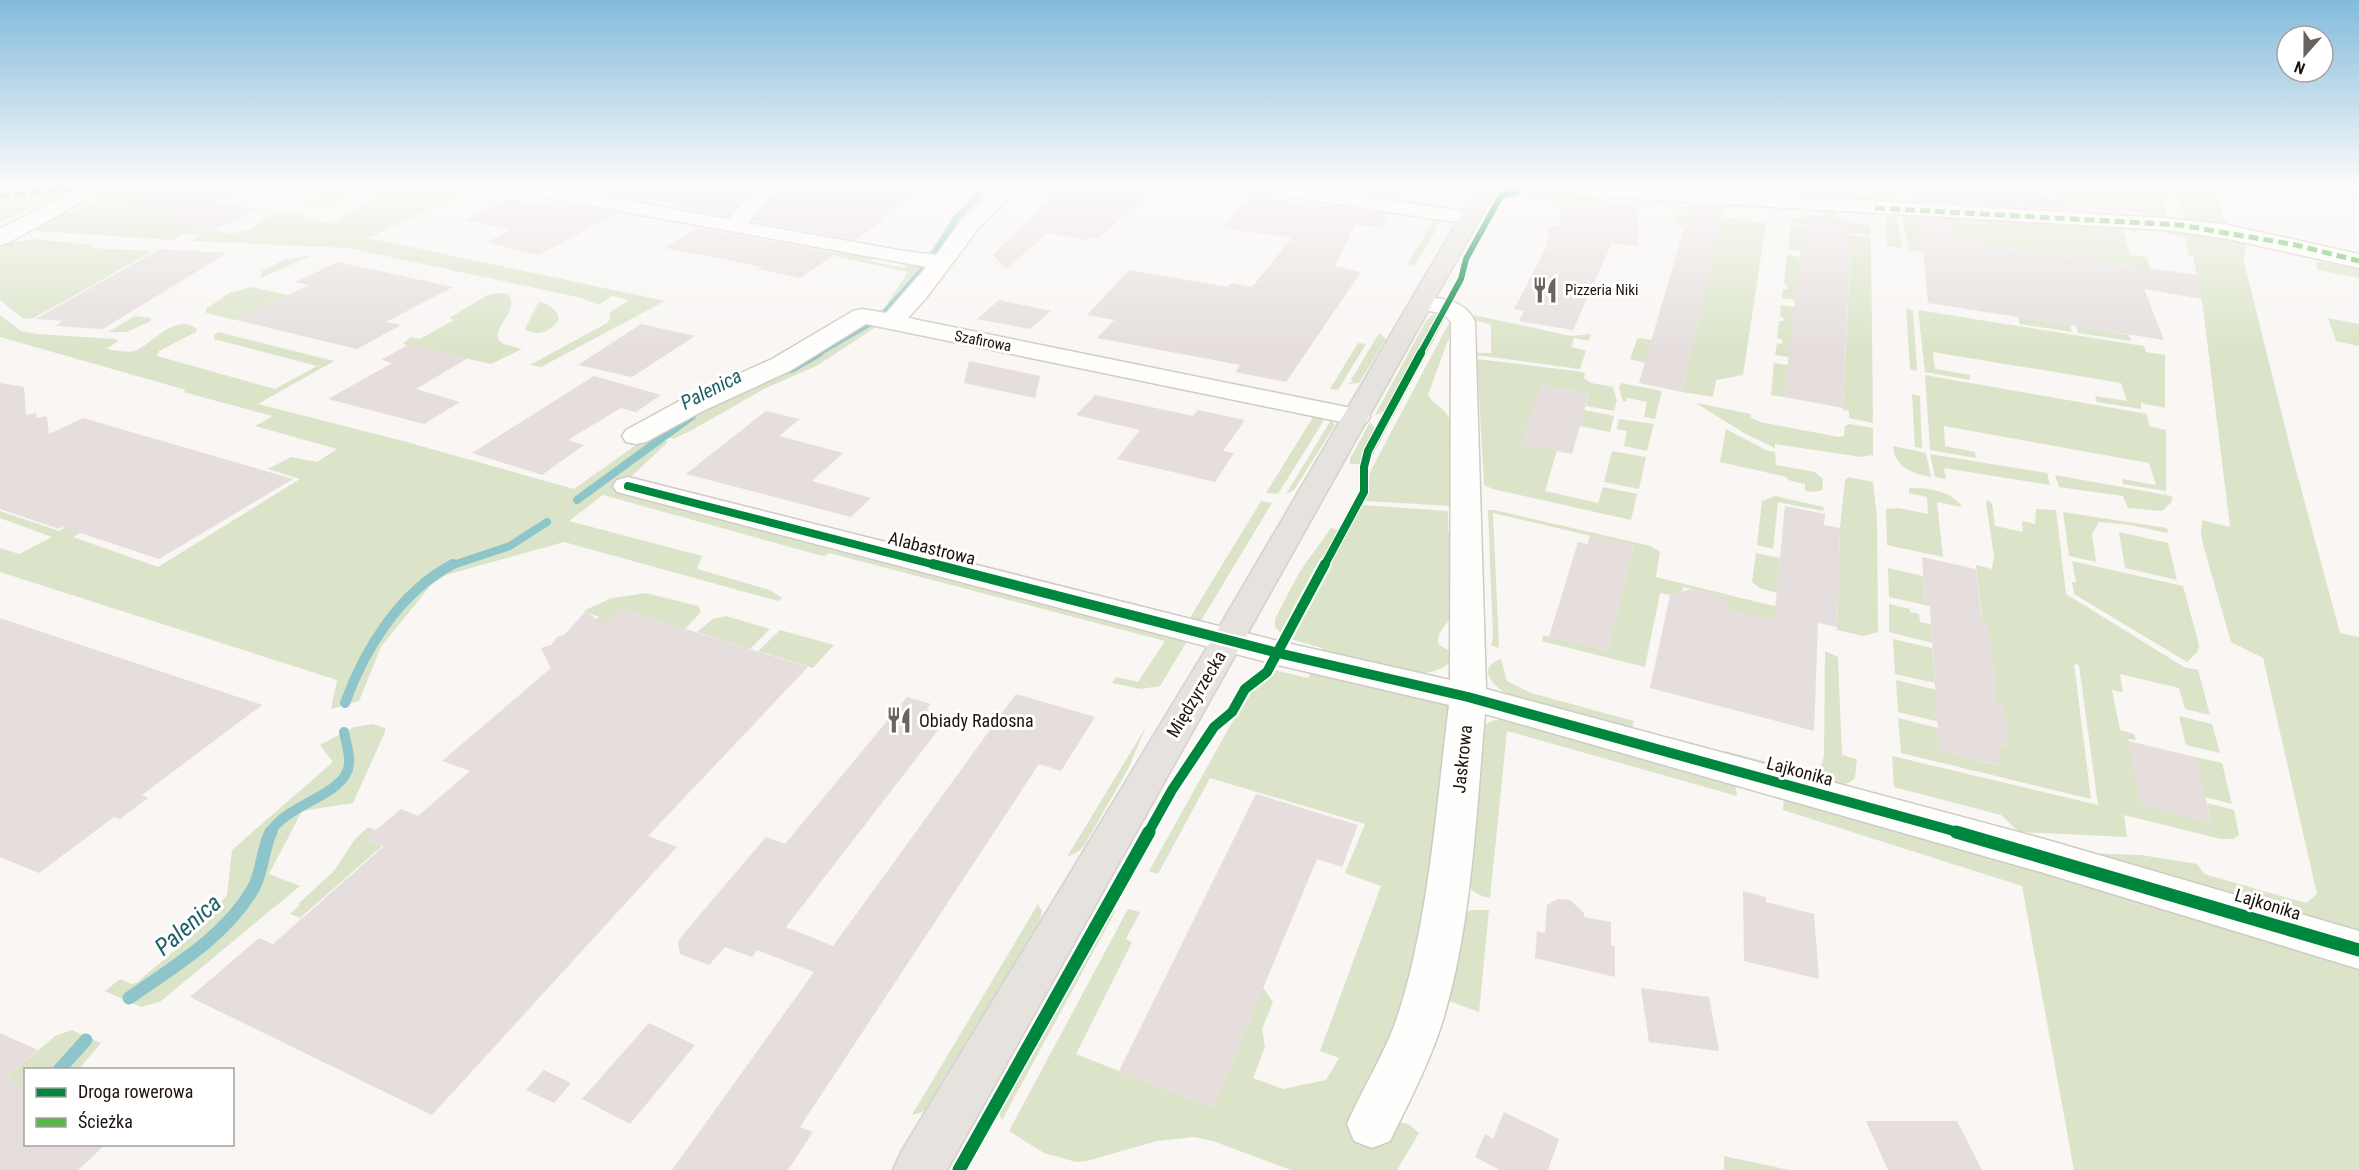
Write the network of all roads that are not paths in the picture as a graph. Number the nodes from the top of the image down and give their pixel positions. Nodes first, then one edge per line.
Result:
1 (811, 241) edge
2 (958, 241) edge
3 (1457, 241) edge
4 (2266, 241) edge
5 (2359, 261) edge
6 (942, 262) junction
7 (1422, 303) junction
8 (892, 321) junction
9 (1356, 417) junction
10 (636, 436) dead end
11 (628, 486) dead end
12 (1228, 641) junction
13 (1468, 698) junction
14 (2359, 950) edge
15 (1371, 1124) dead end
16 (920, 1170) edge

1 - 6 street
2 - 6 street
3 - 7 main road, Międzyrzecka
4 - 5 street
6 - 8 street
7 - 9 main road, Międzyrzecka
7 - 13 street, Jaskrowa
8 - 9 street, Szafirowa
8 - 10 street, Szafirowa
9 - 12 main road, Międzyrzecka
11 - 12 street, Alabastrowa
12 - 13 street, Lajkonika
12 - 16 main road, Międzyrzecka
13 - 14 street, Lajkonika
13 - 15 street, Jaskrowa

